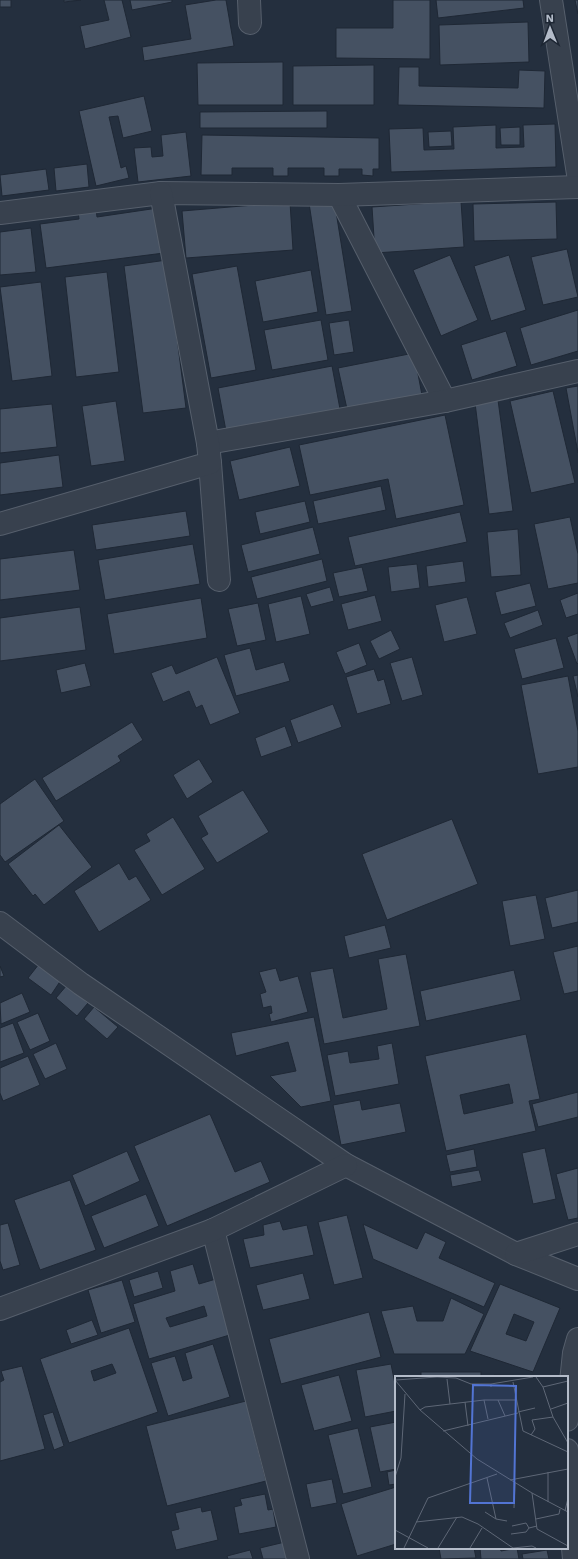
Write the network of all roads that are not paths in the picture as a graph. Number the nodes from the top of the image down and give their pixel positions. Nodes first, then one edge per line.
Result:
1 (249, 0) edge
2 (551, 0) edge
3 (250, 23) dead end
4 (578, 174) edge
5 (578, 187) edge
6 (161, 193) junction
7 (339, 195) junction
8 (0, 214) edge
9 (578, 371) edge
10 (445, 401) junction
11 (209, 453) junction
12 (0, 524) edge
13 (219, 580) dead end
14 (0, 923) edge
15 (346, 1164) junction
16 (213, 1230) junction
17 (578, 1234) edge
18 (516, 1254) junction
19 (578, 1279) edge
20 (0, 1309) edge
21 (578, 1339) edge
22 (568, 1410) edge
23 (568, 1506) edge
24 (298, 1559) edge
25 (574, 1559) edge

1 - 3 street
2 - 4 street
5 - 7 street
6 - 7 street
6 - 8 street
6 - 11 street
7 - 10 street
9 - 10 street
10 - 11 street
11 - 12 street
11 - 13 street
14 - 15 street
15 - 16 street
15 - 18 street
16 - 20 street
16 - 24 street
17 - 18 street
18 - 19 street
21 - 22 street
23 - 25 street

